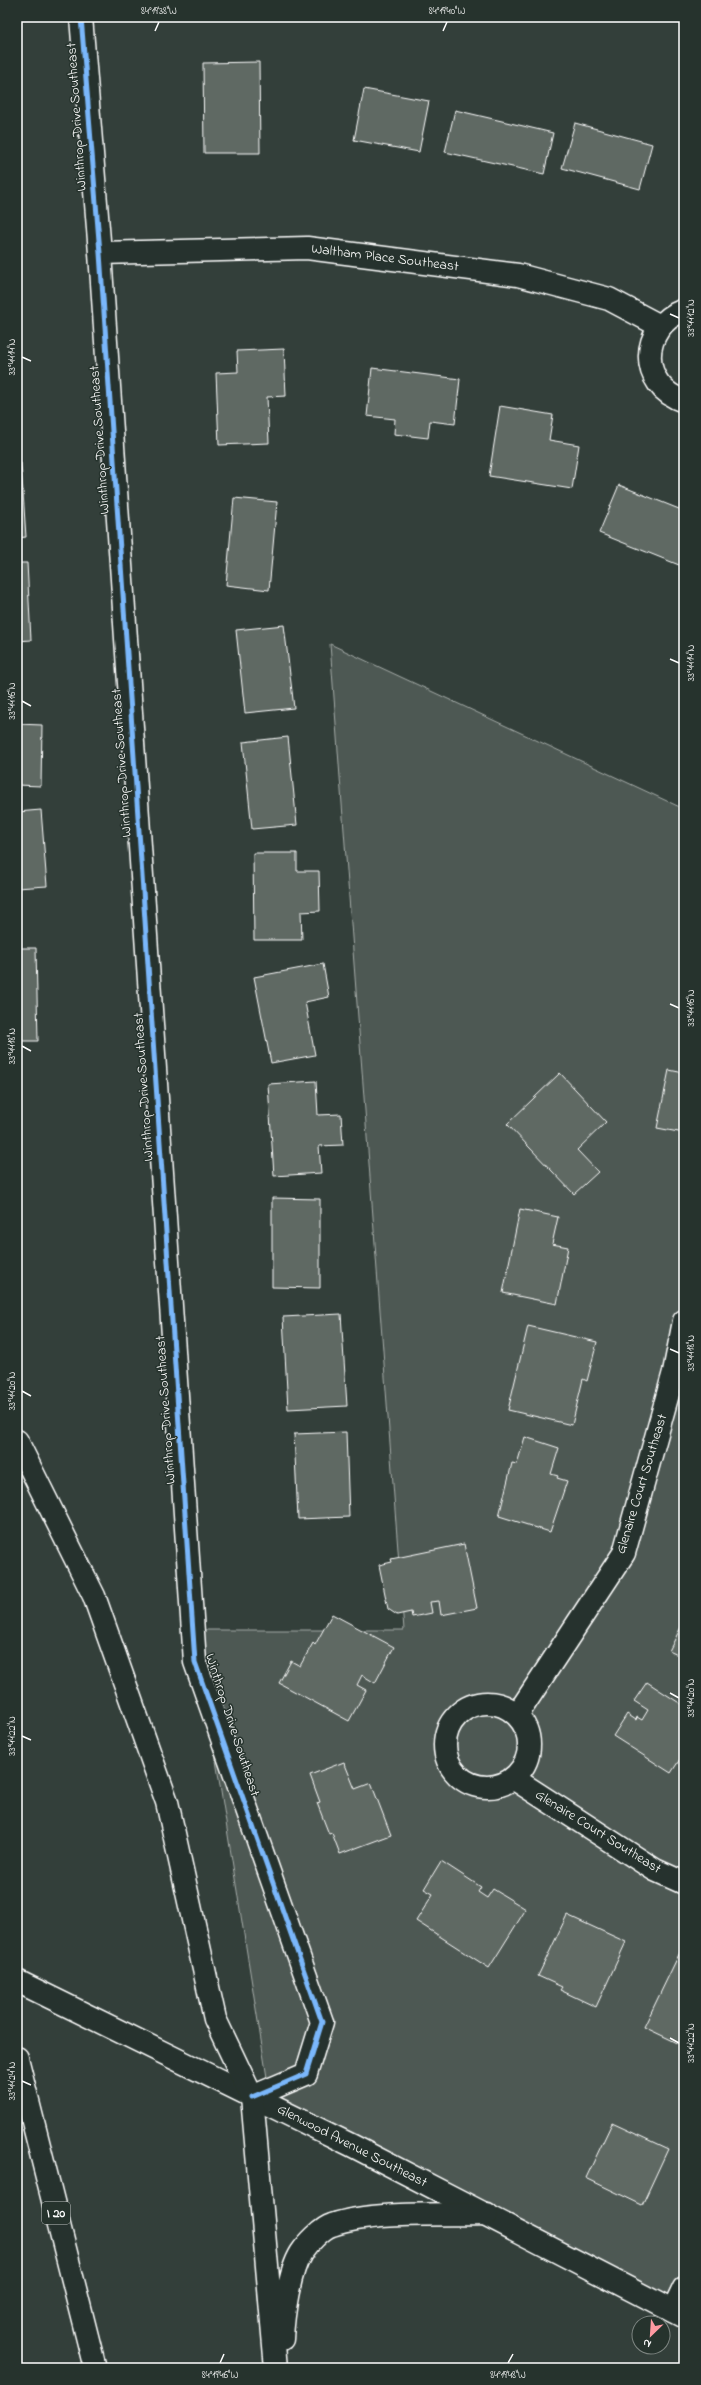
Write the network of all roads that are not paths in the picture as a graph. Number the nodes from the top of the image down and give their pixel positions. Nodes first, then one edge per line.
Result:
1 (81, 17) edge
2 (100, 253) junction
3 (684, 310) edge
4 (660, 326) junction
5 (684, 401) edge
6 (684, 1321) edge
7 (17, 1441) edge
8 (517, 1716) junction
9 (513, 1778) junction
10 (684, 1883) edge
11 (17, 1981) edge
12 (17, 2058) edge
13 (252, 2097) junction
14 (487, 2214) junction
15 (684, 2288) edge
16 (679, 2314) edge
17 (95, 2368) edge
18 (276, 2368) edge
19 (280, 2368) edge

1 - 2 main road, Winthrop Drive Southeast
2 - 4 main road, Waltham Place Southeast
2 - 13 main road, Winthrop Drive Southeast
3 - 4 main road
4 - 5 main road
6 - 8 main road, Glenaire Court Southeast
7 - 13 main road
8 - 9 main road
8 - 9 main road
9 - 10 main road, Glenaire Court Southeast
11 - 13 main road, Glenwood Avenue Southeast
12 - 17 main road, I 20
13 - 14 main road, Glenwood Avenue Southeast
13 - 18 main road
14 - 16 main road, Glenwood Avenue Southeast
14 - 19 main road
15 - 16 main road

